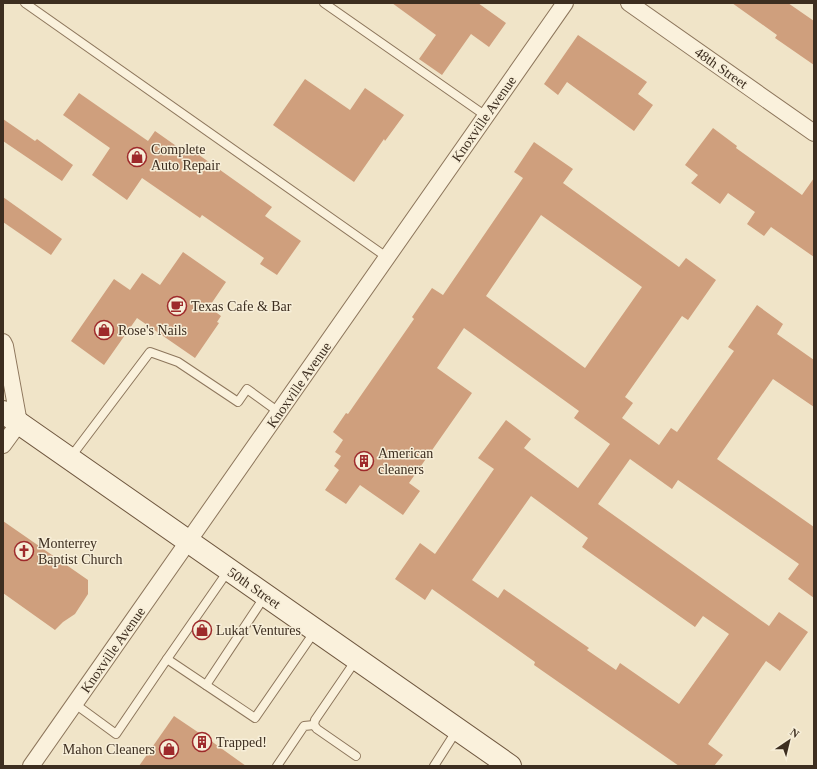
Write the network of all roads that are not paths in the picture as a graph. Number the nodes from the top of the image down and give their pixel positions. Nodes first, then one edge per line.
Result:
1 (25, 3) edge
2 (324, 3) edge
3 (566, 3) edge
4 (629, 3) edge
5 (486, 116) junction
6 (814, 133) edge
7 (388, 258) junction
8 (3, 342) edge
9 (280, 413) junction
10 (11, 418) edge
11 (3, 446) edge
12 (70, 459) junction
13 (189, 542) junction
14 (229, 570) junction
15 (266, 596) junction
16 (315, 630) junction
17 (167, 659) junction
18 (357, 659) junction
19 (206, 685) junction
20 (75, 704) junction
21 (314, 725) junction
22 (457, 730) junction
23 (356, 756) dead end
24 (31, 766) edge
25 (277, 766) edge
26 (434, 766) edge
27 (508, 766) edge

1 - 7 lane
2 - 5 lane
3 - 5 street, Knoxville Avenue
4 - 6 street, 48th Street
5 - 7 street, Knoxville Avenue
7 - 9 street, Knoxville Avenue
8 - 10 street
9 - 12 lane
9 - 13 street, Knoxville Avenue
10 - 11 street
10 - 12 main road, 50th Street
12 - 13 main road, 50th Street
13 - 14 main road, 50th Street
13 - 20 street, Knoxville Avenue
14 - 15 main road, 50th Street
14 - 17 lane
15 - 16 main road, 50th Street
15 - 19 lane
16 - 18 main road, 50th Street
16 - 19 lane
17 - 19 lane
17 - 20 lane
18 - 21 lane
18 - 22 main road, 50th Street
20 - 24 street, Knoxville Avenue
21 - 23 lane
21 - 25 lane
22 - 26 lane
22 - 27 main road, 50th Street

